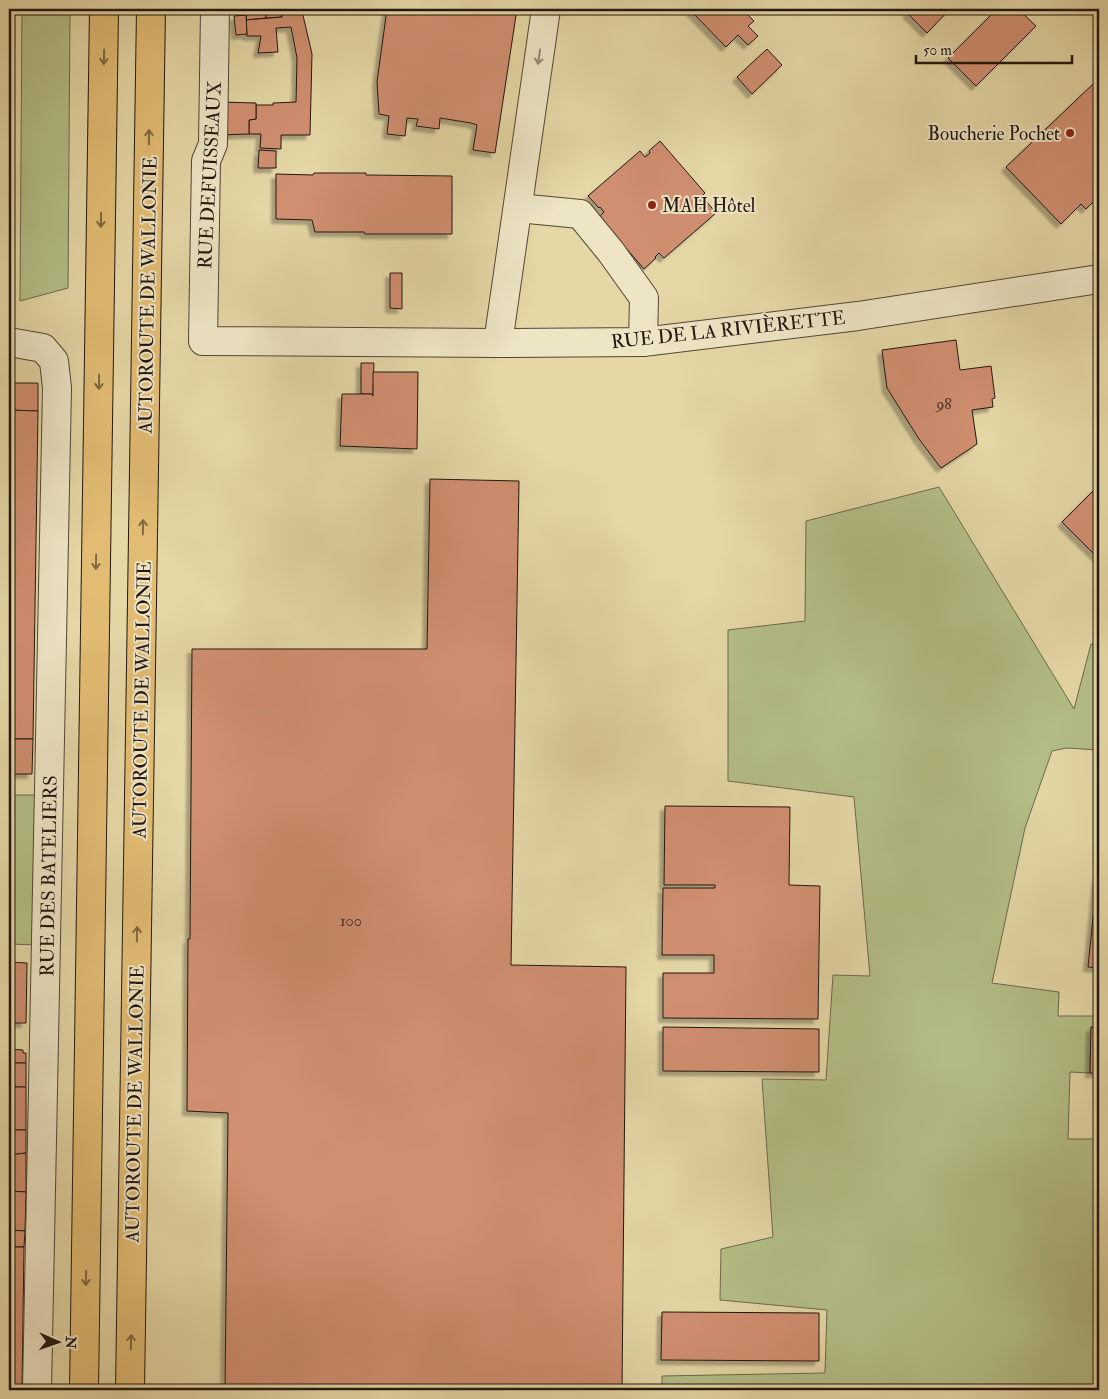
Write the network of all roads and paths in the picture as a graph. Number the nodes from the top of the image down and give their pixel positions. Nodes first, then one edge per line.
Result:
1 (104, 9) edge
2 (151, 9) edge
3 (215, 9) edge
4 (546, 9) edge
5 (518, 208) junction
6 (1099, 279) edge
7 (203, 341) joint
8 (9, 342) edge
9 (643, 342) junction
10 (498, 343) junction
11 (37, 1390) edge
12 (84, 1390) edge
13 (130, 1390) edge

1 -> 12 highway
13 -> 2 highway, AUTOROUTE DE WALLONIE
3 - 7 street, RUE DEFUISSEAUX
4 -> 5 street
5 - 9 street
5 - 10 street
6 - 9 street, RUE DE LA RIVIÈRETTE
7 - 10 street, RUE DE LA RIVIÈRETTE
8 - 11 street, RUE DES BATELIERS
9 - 10 street, RUE DE LA RIVIÈRETTE

